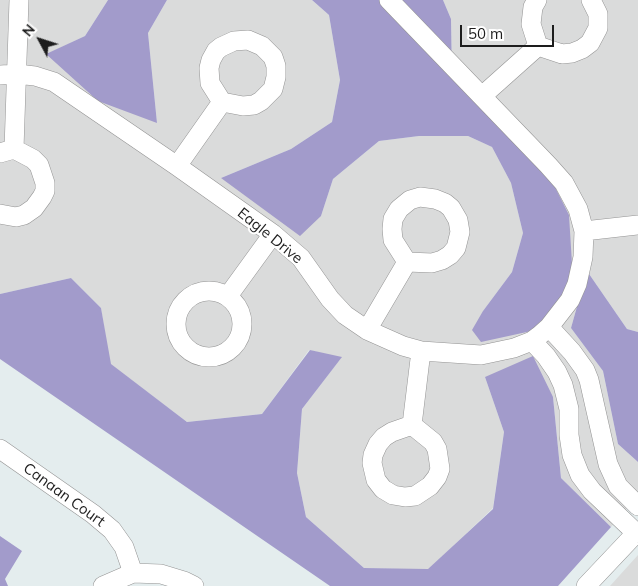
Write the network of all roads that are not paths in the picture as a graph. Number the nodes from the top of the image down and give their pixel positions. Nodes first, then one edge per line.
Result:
1 (19, 0) edge
2 (389, 0) edge
3 (537, 0) edge
4 (591, 0) edge
5 (538, 46) junction
6 (8, 75) edge
7 (482, 96) junction
8 (222, 102) dead end
9 (7, 151) edge
10 (177, 166) junction
11 (0, 214) edge
12 (638, 225) edge
13 (584, 231) junction
14 (273, 234) junction
15 (408, 262) dead end
16 (228, 296) dead end
17 (549, 327) junction
18 (367, 330) junction
19 (532, 341) junction
20 (421, 351) junction
21 (412, 425) dead end
22 (0, 449) edge
23 (638, 506) edge
24 (637, 532) edge
25 (133, 573) junction
26 (103, 586) edge
27 (194, 586) edge
28 (586, 586) edge

1 - 6 street
2 - 7 street, Eagle Drive
3 - 5 street
4 - 5 street
5 - 7 street
6 - 9 street
6 - 10 street, Eagle Drive
7 - 13 street, Eagle Drive
8 - 10 street
9 - 11 street
10 - 14 street, Eagle Drive
12 - 13 street
13 - 17 street, Eagle Drive
14 - 16 street
14 - 18 street, Eagle Drive
15 - 18 street
17 - 19 street, Eagle Drive
17 - 23 street
18 - 20 street, Eagle Drive
19 - 20 street, Eagle Drive
19 - 24 street
20 - 21 street
22 - 25 street, Canaan Court
24 - 28 street
25 - 26 street
25 - 27 street

